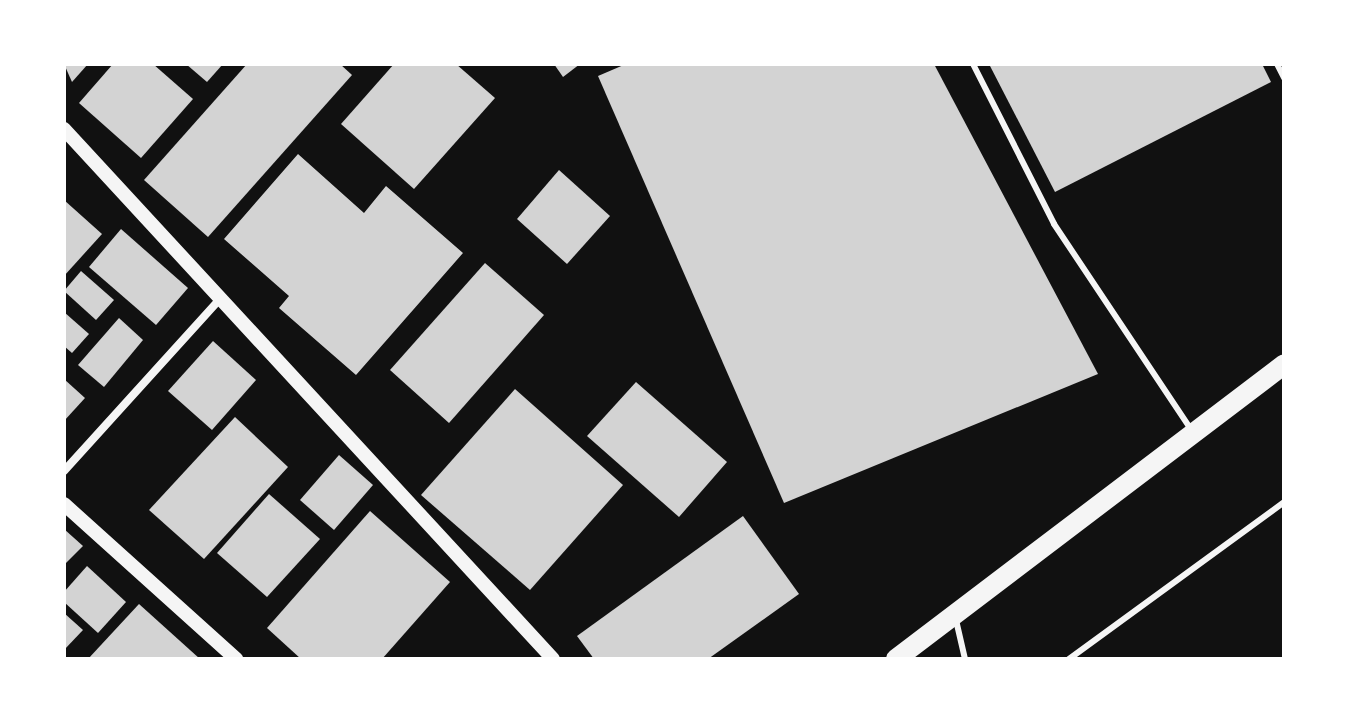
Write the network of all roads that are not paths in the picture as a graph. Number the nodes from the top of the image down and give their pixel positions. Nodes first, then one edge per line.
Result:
1 (973, 64) edge
2 (1277, 64) edge
3 (1284, 78) edge
4 (64, 129) edge
5 (221, 298) junction
6 (1284, 364) edge
7 (1195, 434) junction
8 (64, 471) edge
9 (1284, 502) edge
10 (64, 504) edge
11 (955, 615) junction
12 (236, 659) edge
13 (553, 659) edge
14 (896, 659) edge
15 (965, 659) edge
16 (1069, 659) edge

1 - 7 lane
2 - 3 lane
4 - 5 street
5 - 8 street
5 - 13 street
6 - 7 main road
7 - 11 main road
9 - 16 lane
10 - 12 street
11 - 14 main road
11 - 15 lane

